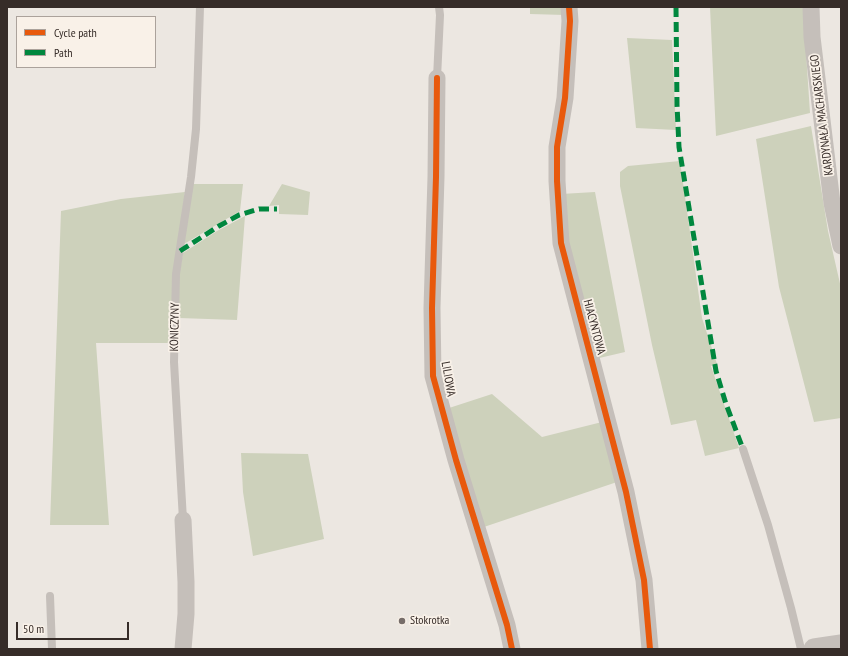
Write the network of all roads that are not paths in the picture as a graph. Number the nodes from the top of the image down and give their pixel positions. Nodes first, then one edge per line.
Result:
1 (200, 7) edge
2 (439, 7) edge
3 (569, 7) edge
4 (810, 7) edge
5 (437, 78) joint
6 (841, 246) edge
7 (743, 449) dead end
8 (183, 520) joint
9 (50, 596) dead end
10 (841, 645) edge
11 (52, 649) edge
12 (184, 649) edge
13 (512, 649) edge
14 (650, 649) edge
15 (801, 649) edge
16 (814, 649) edge

1 - 8 lane, KONICZYNY
2 - 5 lane
3 - 14 street, HIACYNTOWA
4 - 6 street, KARDYNAŁA MACHARSKIEGO
5 - 13 street, LILIOWA
7 - 15 lane
8 - 12 street, KONICZYNY
9 - 11 lane
10 - 16 street

